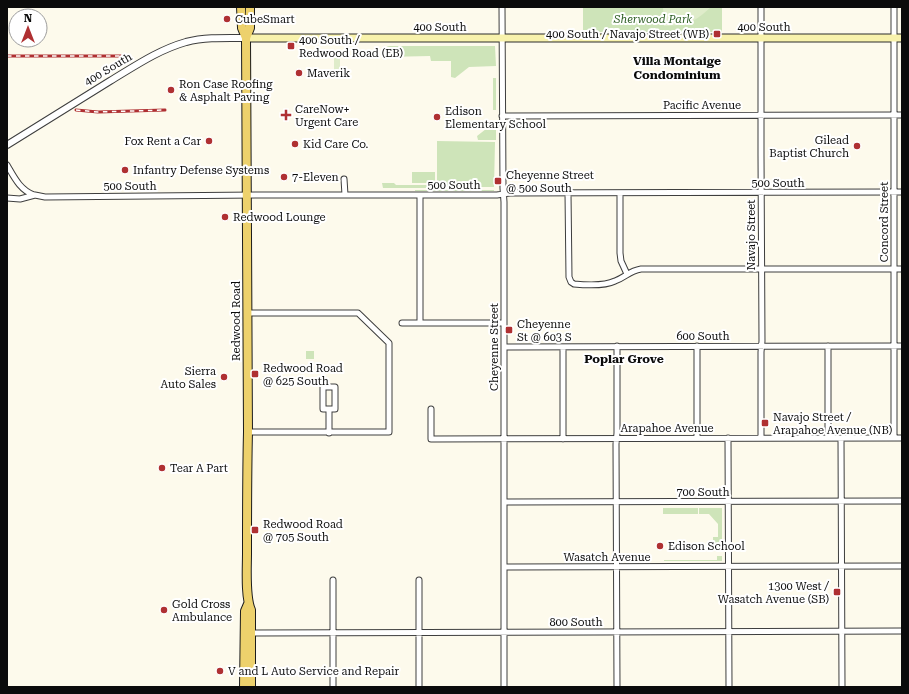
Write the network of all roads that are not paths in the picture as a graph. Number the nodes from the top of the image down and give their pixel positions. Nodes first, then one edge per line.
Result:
1 (242, 7) edge
2 (250, 7) edge
3 (502, 7) edge
4 (761, 7) edge
5 (894, 7) edge
6 (246, 38) junction
7 (502, 38) junction
8 (761, 38) junction
9 (894, 38) junction
10 (902, 38) edge
11 (761, 115) junction
12 (894, 115) junction
13 (902, 115) edge
14 (502, 116) junction
15 (7, 145) edge
16 (7, 164) edge
17 (344, 180) dead end
18 (894, 192) junction
19 (902, 192) edge
20 (568, 193) junction
21 (620, 193) junction
22 (761, 193) junction
23 (503, 194) junction
24 (35, 195) junction
25 (246, 195) junction
26 (345, 195) junction
27 (420, 195) junction
28 (7, 198) edge
29 (761, 269) junction
30 (894, 269) junction
31 (902, 269) edge
32 (627, 274) junction
33 (247, 313) junction
34 (402, 323) dead end
35 (420, 323) junction
36 (504, 323) junction
37 (563, 346) junction
38 (617, 346) junction
39 (697, 346) junction
40 (761, 346) junction
41 (828, 346) junction
42 (894, 346) junction
43 (902, 346) edge
44 (504, 347) junction
45 (329, 409) junction
46 (431, 409) dead end
47 (248, 432) junction
48 (329, 433) junction
49 (562, 438) junction
50 (617, 438) junction
51 (697, 438) junction
52 (728, 438) junction
53 (761, 438) junction
54 (828, 438) junction
55 (841, 438) junction
56 (894, 438) junction
57 (902, 438) edge
58 (504, 439) junction
59 (504, 502) junction
60 (616, 502) junction
61 (729, 502) junction
62 (841, 502) junction
63 (902, 502) edge
64 (729, 566) junction
65 (841, 566) junction
66 (902, 566) edge
67 (504, 567) junction
68 (616, 567) junction
69 (333, 580) dead end
70 (418, 580) dead end
71 (248, 604) junction
72 (729, 631) junction
73 (841, 631) junction
74 (902, 631) edge
75 (419, 632) junction
76 (504, 632) junction
77 (617, 632) junction
78 (250, 633) junction
79 (333, 633) junction
80 (244, 687) edge
81 (251, 687) edge
82 (333, 687) edge
83 (419, 687) edge
84 (504, 687) edge
85 (617, 687) edge
86 (729, 687) edge
87 (842, 687) edge

1 - 6 main road, Redwood Road
2 - 6 main road, Redwood Road
3 - 7 street, Cheyenne Street
4 - 8 street, Navajo Street
5 - 9 street, Concord Street
6 - 7 main road, 400 South
6 - 15 street, 400 South
6 - 25 main road, Redwood Road
7 - 8 main road, 400 South
7 - 14 street, Cheyenne Street
8 - 9 main road, 400 South
8 - 11 street, Navajo Street
9 - 10 main road, 400 South
9 - 12 street, Concord Street
11 - 12 street, Pacific Avenue
11 - 14 street, Pacific Avenue
11 - 22 street, Navajo Street
12 - 13 street, Pacific Avenue
12 - 18 street, Concord Street
14 - 23 street, Cheyenne Street
16 - 24 street
17 - 26 street
18 - 19 street, 500 South
18 - 22 street, 500 South
18 - 30 street, Concord Street
20 - 21 street, 500 South
20 - 23 street, 500 South
20 - 32 street
21 - 22 street, 500 South
21 - 32 street
22 - 29 street, Navajo Street
23 - 27 street, 500 South
23 - 36 street, Cheyenne Street
24 - 25 street, 500 South
24 - 28 street, 500 South
25 - 26 street, 500 South
25 - 33 main road, Redwood Road
26 - 27 street, 500 South
27 - 35 street
29 - 30 street
29 - 32 street
29 - 40 street, Navajo Street
30 - 31 street
30 - 42 street, Concord Street
33 - 47 main road, Redwood Road
33 - 48 street
34 - 35 street
35 - 36 street
36 - 44 street, Cheyenne Street
37 - 38 street, 600 South
37 - 44 street, 600 South
37 - 49 street
38 - 39 street, 600 South
38 - 50 street
39 - 40 street, 600 South
39 - 51 street
40 - 41 street, 600 South
40 - 53 street, Navajo Street
41 - 42 street, 600 South
41 - 54 street
42 - 43 street, 600 South
42 - 56 street, Concord Street
44 - 58 street, Cheyenne Street
45 - 45 street
45 - 48 street
46 - 58 street, Arapahoe Avenue
47 - 48 street
47 - 71 main road, Redwood Road
49 - 50 street, Arapahoe Avenue
49 - 58 street, Arapahoe Avenue
50 - 51 street, Arapahoe Avenue
50 - 60 street
51 - 52 street, Arapahoe Avenue
52 - 53 street, Arapahoe Avenue
52 - 61 street
53 - 54 street, Arapahoe Avenue
54 - 55 street, Arapahoe Avenue
55 - 56 street, Arapahoe Avenue
55 - 62 street
56 - 57 street, Arapahoe Avenue
58 - 59 street, Cheyenne Street
59 - 60 street, 700 South
59 - 67 street, Cheyenne Street
60 - 61 street, 700 South
60 - 68 street
61 - 62 street, 700 South
61 - 64 street
62 - 63 street, 700 South
62 - 65 street
64 - 65 street, Wasatch Avenue
64 - 68 street, Wasatch Avenue
64 - 72 street
65 - 66 street, Wasatch Avenue
65 - 73 street
67 - 68 street, Wasatch Avenue
67 - 76 street, Cheyenne Street
68 - 77 street
69 - 79 street
70 - 75 street
71 - 78 main road, Redwood Road
71 - 80 main road, Redwood Road
72 - 73 street, 800 South
72 - 77 street, 800 South
72 - 86 street
73 - 74 street, 800 South
73 - 87 street
75 - 76 street, 800 South
75 - 79 street, 800 South
75 - 83 street
76 - 77 street, 800 South
76 - 84 street, Cheyenne Street
77 - 85 street
78 - 79 street, 800 South
78 - 81 main road, Redwood Road
79 - 82 street

